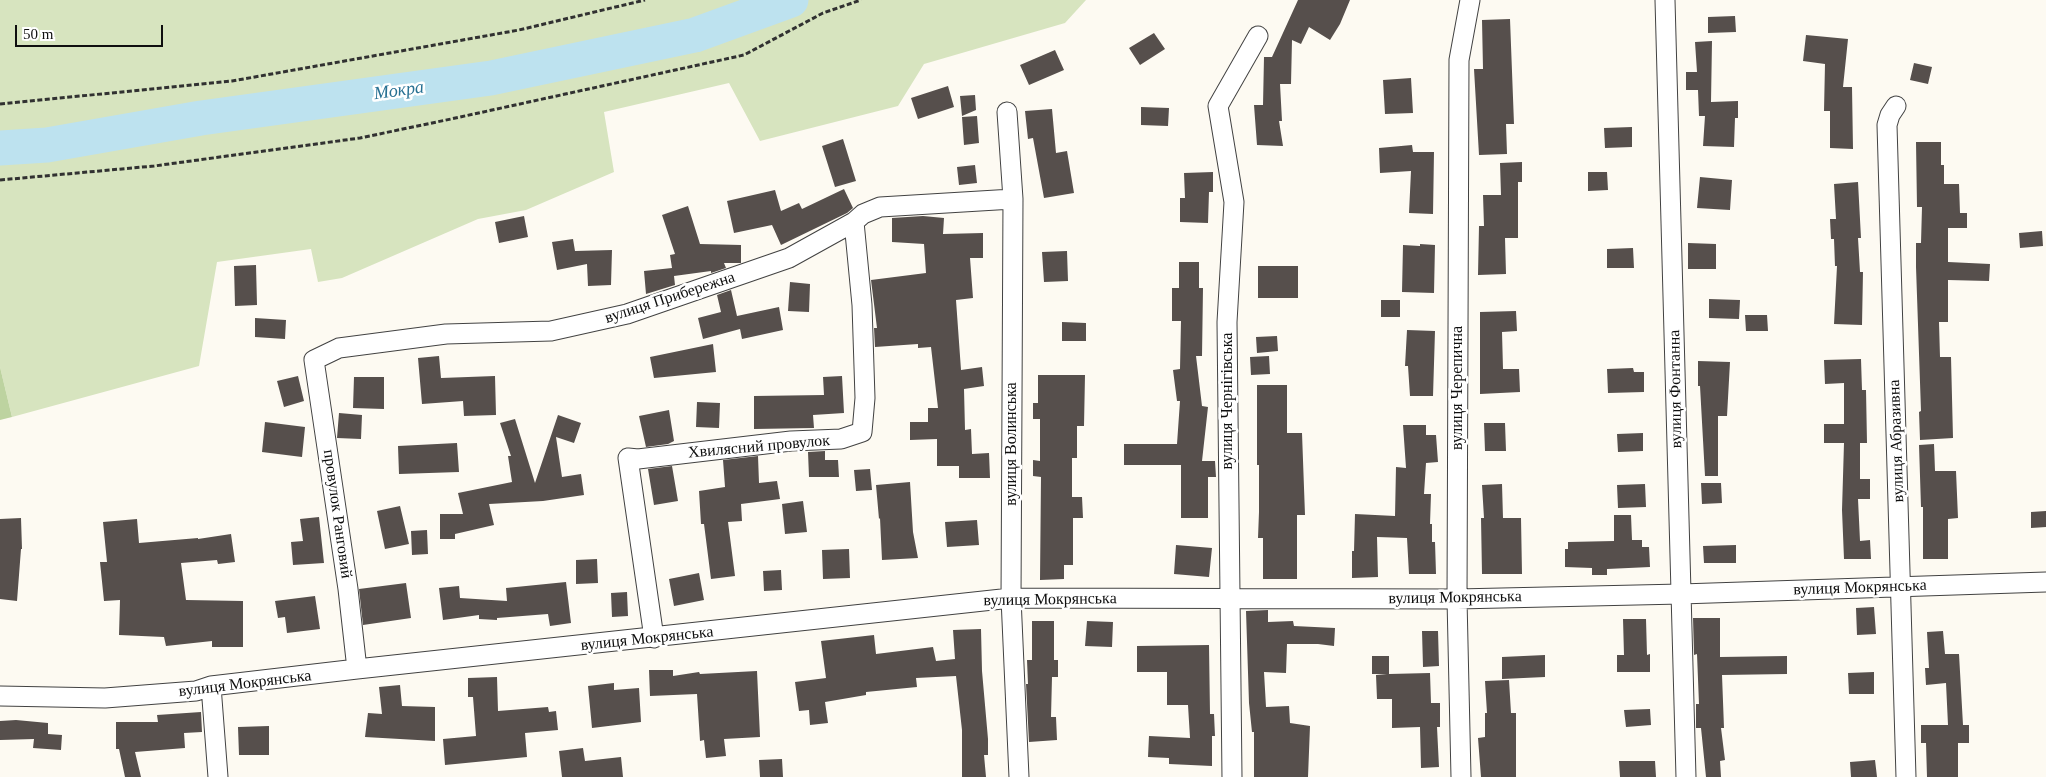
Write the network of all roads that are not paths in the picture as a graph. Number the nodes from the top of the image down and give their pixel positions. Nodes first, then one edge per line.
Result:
1 (1470, 0) edge
2 (1665, 0) edge
3 (1258, 36) dead end
4 (1896, 106) dead end
5 (1007, 112) dead end
6 (1013, 199) junction
7 (854, 222) junction
8 (314, 360) joint
9 (2046, 582) edge
10 (1901, 587) junction
11 (1681, 594) junction
12 (1011, 598) junction
13 (1229, 599) junction
14 (1457, 599) junction
15 (654, 638) junction
16 (357, 669) junction
17 (211, 686) junction
18 (0, 696) edge
19 (218, 777) edge
20 (1020, 777) edge
21 (1232, 777) edge
22 (1461, 777) edge
23 (1686, 777) edge
24 (1906, 777) edge

1 - 14 street, вулиця Черепична
2 - 11 street, вулиця Фонтанна
3 - 13 street, вулиця Чернігівська
4 - 10 street, вулиця Абразивна
5 - 6 street, вулиця Волинська
6 - 7 street, вулиця Прибережна
6 - 12 street, вулиця Волинська
7 - 8 street, вулиця Прибережна
7 - 15 street, Хвилясний провулок
8 - 16 street, провулок Ранговий
9 - 10 street, вулиця Мокрянська
10 - 11 street, вулиця Мокрянська
10 - 24 street, вулиця Абразивна
11 - 14 street, вулиця Мокрянська
11 - 23 street, вулиця Фонтанна
12 - 13 street, вулиця Мокрянська
12 - 15 street, вулиця Мокрянська
12 - 20 street, вулиця Волинська
13 - 14 street, вулиця Мокрянська
13 - 21 street, вулиця Чернігівська
14 - 22 street, вулиця Черепична
15 - 16 street, вулиця Мокрянська
16 - 17 street, вулиця Мокрянська
17 - 18 street, вулиця Мокрянська
17 - 19 street

